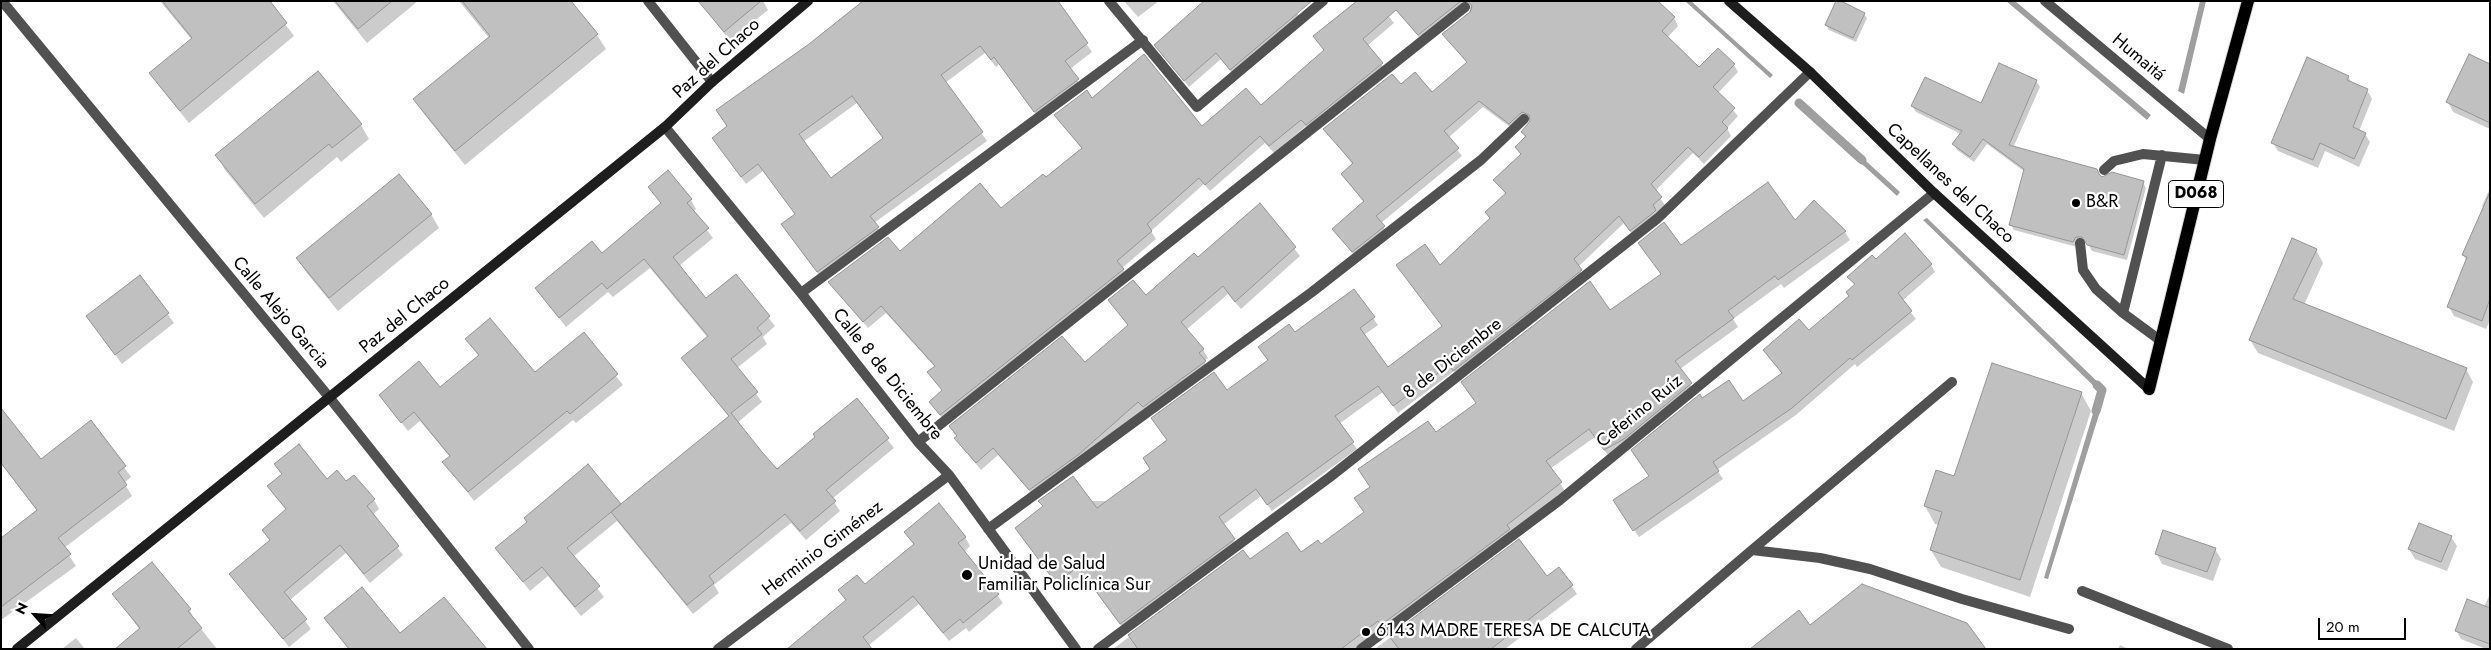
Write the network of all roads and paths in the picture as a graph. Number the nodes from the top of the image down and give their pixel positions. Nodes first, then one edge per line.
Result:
1 (2, 1) edge
2 (648, 1) edge
3 (808, 1) edge
4 (1110, 1) edge
5 (1323, 1) edge
6 (1729, 1) edge
7 (2045, 1) edge
8 (2248, 1) edge
9 (1465, 8) dead end
10 (1143, 40) junction
11 (1810, 72) junction
12 (712, 82) junction
13 (1524, 119) dead end
14 (665, 127) junction
15 (2210, 139) junction
16 (2162, 155) junction
17 (2205, 160) junction
18 (2104, 170) dead end
19 (1934, 193) junction
20 (2080, 243) dead end
21 (801, 293) junction
22 (2123, 313) junction
23 (2161, 341) junction
24 (1952, 382) dead end
25 (2149, 389) joint
26 (329, 397) junction
27 (918, 442) junction
28 (949, 475) junction
29 (988, 529) junction
30 (1752, 550) junction
31 (2082, 591) dead end
32 (2069, 629) dead end
33 (17, 649) edge
34 (529, 649) edge
35 (718, 649) edge
36 (1076, 649) edge
37 (1098, 649) edge
38 (1361, 649) edge
39 (1636, 649) edge
40 (2228, 649) edge

1 - 26 street, Calle Alejo Garcia
2 - 12 street
3 - 12 street, Paz del Chaco
4 - 10 street
5 - 10 street
6 - 11 street, Capellanes del Chaco
7 - 15 street, Humaitá
8 - 15 main road, D068
9 - 27 street
10 - 21 street
11 - 19 street, Capellanes del Chaco
11 - 37 street, 8 de Diciembre
12 - 14 street, Paz del Chaco
13 - 29 street
14 - 21 street, Calle 8 de Diciembre
14 - 26 street, Paz del Chaco
15 - 17 main road, D068
16 - 17 street
16 - 18 street
16 - 22 street
17 - 23 main road, D068
19 - 25 street, Capellanes del Chaco
19 - 38 street, Ceferino Ruíz
20 - 22 street
21 - 27 street, Calle 8 de Diciembre
22 - 23 street
23 - 25 main road, D068
24 - 30 street
26 - 33 street, Paz del Chaco
26 - 34 street, Calle Alejo Garcia
27 - 28 street, Calle 8 de Diciembre
28 - 29 street, Calle 8 de Diciembre
28 - 35 street, Herminio Giménez
29 - 36 street, Calle 8 de Diciembre
30 - 32 street
30 - 39 street
31 - 40 street

